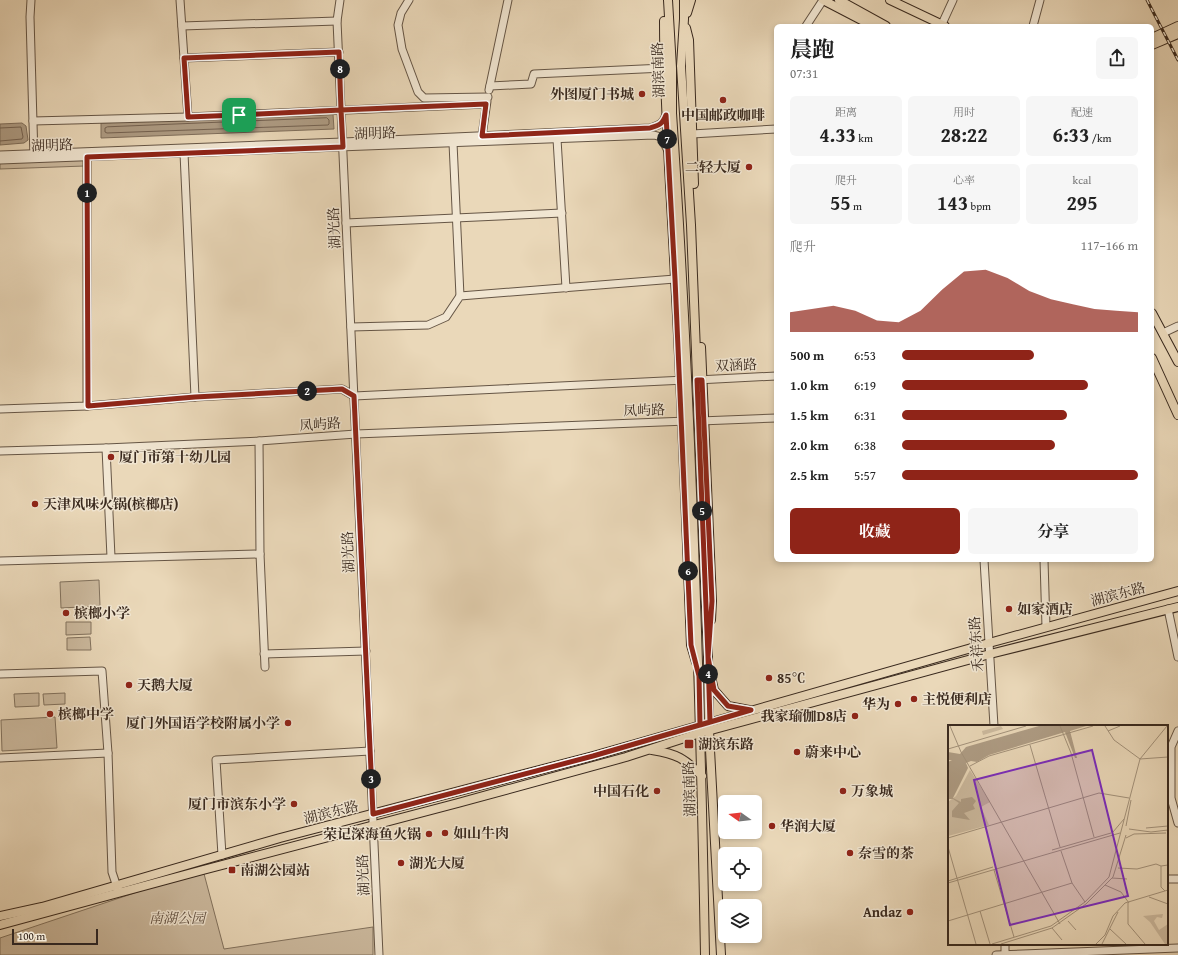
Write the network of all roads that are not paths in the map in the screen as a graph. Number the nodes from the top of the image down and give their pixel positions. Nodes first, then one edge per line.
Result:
1 (31, 0) edge
2 (180, 0) edge
3 (340, 0) edge
4 (409, 0) edge
5 (508, 0) edge
6 (684, 0) edge
7 (691, 0) edge
8 (823, 0) edge
9 (838, 0) edge
10 (890, 0) edge
11 (953, 0) edge
12 (1040, 0) edge
13 (665, 2) edge
14 (684, 19) junction
15 (337, 21) junction
16 (807, 24) edge
17 (864, 24) edge
18 (882, 24) edge
19 (942, 24) edge
20 (944, 24) edge
21 (1034, 24) edge
22 (182, 26) junction
23 (1178, 26) edge
24 (1178, 34) edge
25 (1154, 37) edge
26 (1154, 44) edge
27 (339, 52) junction
28 (184, 58) junction
29 (664, 68) junction
30 (490, 86) junction
31 (487, 100) junction
32 (341, 110) junction
33 (666, 115) junction
34 (188, 117) junction
35 (33, 121) junction
36 (774, 129) edge
37 (692, 134) junction
38 (482, 136) junction
39 (558, 139) junction
40 (453, 143) junction
41 (343, 144) junction
42 (184, 153) junction
43 (668, 154) junction
44 (0, 155) edge
45 (34, 156) junction
46 (87, 157) junction
47 (0, 160) edge
48 (562, 213) junction
49 (457, 218) junction
50 (346, 223) junction
51 (675, 279) junction
52 (566, 288) junction
53 (460, 296) junction
54 (1154, 316) edge
55 (1178, 326) edge
56 (351, 327) junction
57 (1164, 333) junction
58 (1154, 362) edge
59 (1178, 362) edge
60 (774, 376) edge
61 (683, 380) junction
62 (700, 380) junction
63 (354, 396) junction
64 (195, 397) junction
65 (88, 406) junction
66 (0, 409) edge
67 (1178, 414) edge
68 (774, 418) edge
69 (697, 421) junction
70 (681, 422) junction
71 (356, 434) junction
72 (259, 442) junction
73 (106, 448) junction
74 (0, 451) edge
75 (260, 554) junction
76 (111, 557) junction
77 (0, 561) edge
78 (984, 562) edge
79 (1044, 562) edge
80 (1178, 591) edge
81 (1178, 607) edge
82 (1168, 609) junction
83 (1046, 627) junction
84 (989, 643) junction
85 (366, 651) junction
86 (264, 654) junction
87 (990, 654) junction
88 (708, 657) junction
89 (1178, 657) edge
90 (0, 666) edge
91 (265, 667) dead end
92 (0, 674) edge
93 (699, 676) junction
94 (751, 710) junction
95 (994, 725) edge
96 (709, 726) junction
97 (700, 729) junction
98 (1178, 731) edge
99 (370, 751) junction
100 (108, 753) junction
101 (626, 757) junction
102 (0, 758) edge
103 (702, 776) junction
104 (373, 814) junction
105 (1178, 823) edge
106 (374, 826) junction
107 (222, 855) junction
108 (117, 889) junction
109 (0, 916) edge
110 (0, 925) edge
111 (1108, 947) edge
112 (1178, 948) edge
113 (1068, 954) edge
114 (379, 955) edge
115 (705, 955) edge
116 (721, 955) edge
117 (996, 955) edge
118 (1005, 955) edge

1 - 35 street
2 - 22 street
3 - 15 street, 湖光路
4 - 31 street
5 - 30 street
6 - 14 main road, 湖滨南路
7 - 14 main road
8 - 16 street
8 - 17 main road
9 - 18 main road
10 - 19 main road
11 - 20 street
12 - 21 street
13 - 29 main road
13 - 61 main road, 湖滨南路
14 - 37 main road, 湖滨南路
14 - 62 main road, 湖滨南路
15 - 22 street
15 - 27 street, 湖光路
22 - 28 street
23 - 25 main road
24 - 26 main road
27 - 28 street
27 - 32 street, 湖光路
28 - 34 street
29 - 30 street
29 - 33 main road
30 - 31 street
31 - 32 street
31 - 38 street
32 - 34 street
32 - 41 street, 湖光路
33 - 38 street, 湖明路
33 - 43 main road
34 - 35 street
35 - 45 street
36 - 37 street
37 - 62 main road, 湖滨南路
38 - 41 street, 湖明路
39 - 40 street, 湖明路
39 - 43 street, 湖明路
39 - 48 street
40 - 41 street, 湖明路
40 - 49 street
41 - 42 street, 湖明路
41 - 45 street, 湖明路
41 - 50 street, 湖光路
42 - 46 street, 湖明路
42 - 64 street
43 - 51 main road
44 - 45 street, 湖明路
45 - 46 street, 湖明路
45 - 47 street, 湖明路
46 - 65 street
48 - 49 street
48 - 52 street
49 - 50 street
49 - 53 street
50 - 56 street, 湖光路
51 - 52 street
51 - 61 main road
52 - 53 street
53 - 56 street
54 - 57 main road
55 - 57 street
56 - 63 street, 湖光路
57 - 59 main road
58 - 67 main road
60 - 62 street, 双涵路
61 - 63 street
61 - 69 main road, 湖滨南路
61 - 70 main road
62 - 69 main road, 湖滨南路
63 - 64 street
63 - 71 street, 湖光路
64 - 65 street
65 - 66 street
68 - 69 street, 凤屿路
69 - 70 street, 凤屿路
69 - 88 main road, 湖滨南路
69 - 93 main road, 湖滨南路
70 - 71 street, 凤屿路
70 - 93 main road
71 - 72 street, 凤屿路
71 - 85 street, 湖光路
72 - 73 street, 凤屿路
72 - 75 street
73 - 74 street, 凤屿路
73 - 76 street
75 - 76 street
75 - 86 street
76 - 77 street
78 - 84 street, 禾祥东路
79 - 83 street
80 - 83 main road, 湖滨东路
81 - 82 main road, 湖滨东路
82 - 87 main road, 湖滨东路
82 - 89 street
83 - 84 main road, 湖滨东路
84 - 87 street, 禾祥东路
84 - 94 main road, 湖滨东路
85 - 86 street
85 - 99 street, 湖光路
86 - 91 street
87 - 95 street, 禾祥东路
87 - 96 main road, 湖滨东路
88 - 94 main road
88 - 96 main road, 湖滨南路
90 - 92 street
92 - 100 street
93 - 97 main road, 湖滨南路
94 - 96 main road, 湖滨东路
96 - 97 main road, 湖滨东路
96 - 116 main road, 湖滨南路
97 - 101 main road, 湖滨东路
97 - 103 main road, 湖滨南路
97 - 104 main road, 湖滨东路
98 - 105 street
99 - 104 street, 湖光路
99 - 107 street
100 - 102 street
100 - 108 street
101 - 103 main road
101 - 106 main road, 湖滨东路
103 - 115 main road, 湖滨南路
104 - 106 street, 湖光路
104 - 107 main road, 湖滨东路
106 - 108 main road, 湖滨东路
106 - 114 street, 湖光路
107 - 108 main road, 湖滨东路
108 - 109 main road, 湖滨东路
108 - 110 main road, 湖滨东路
111 - 112 street
111 - 113 street
113 - 118 street
117 - 118 street

